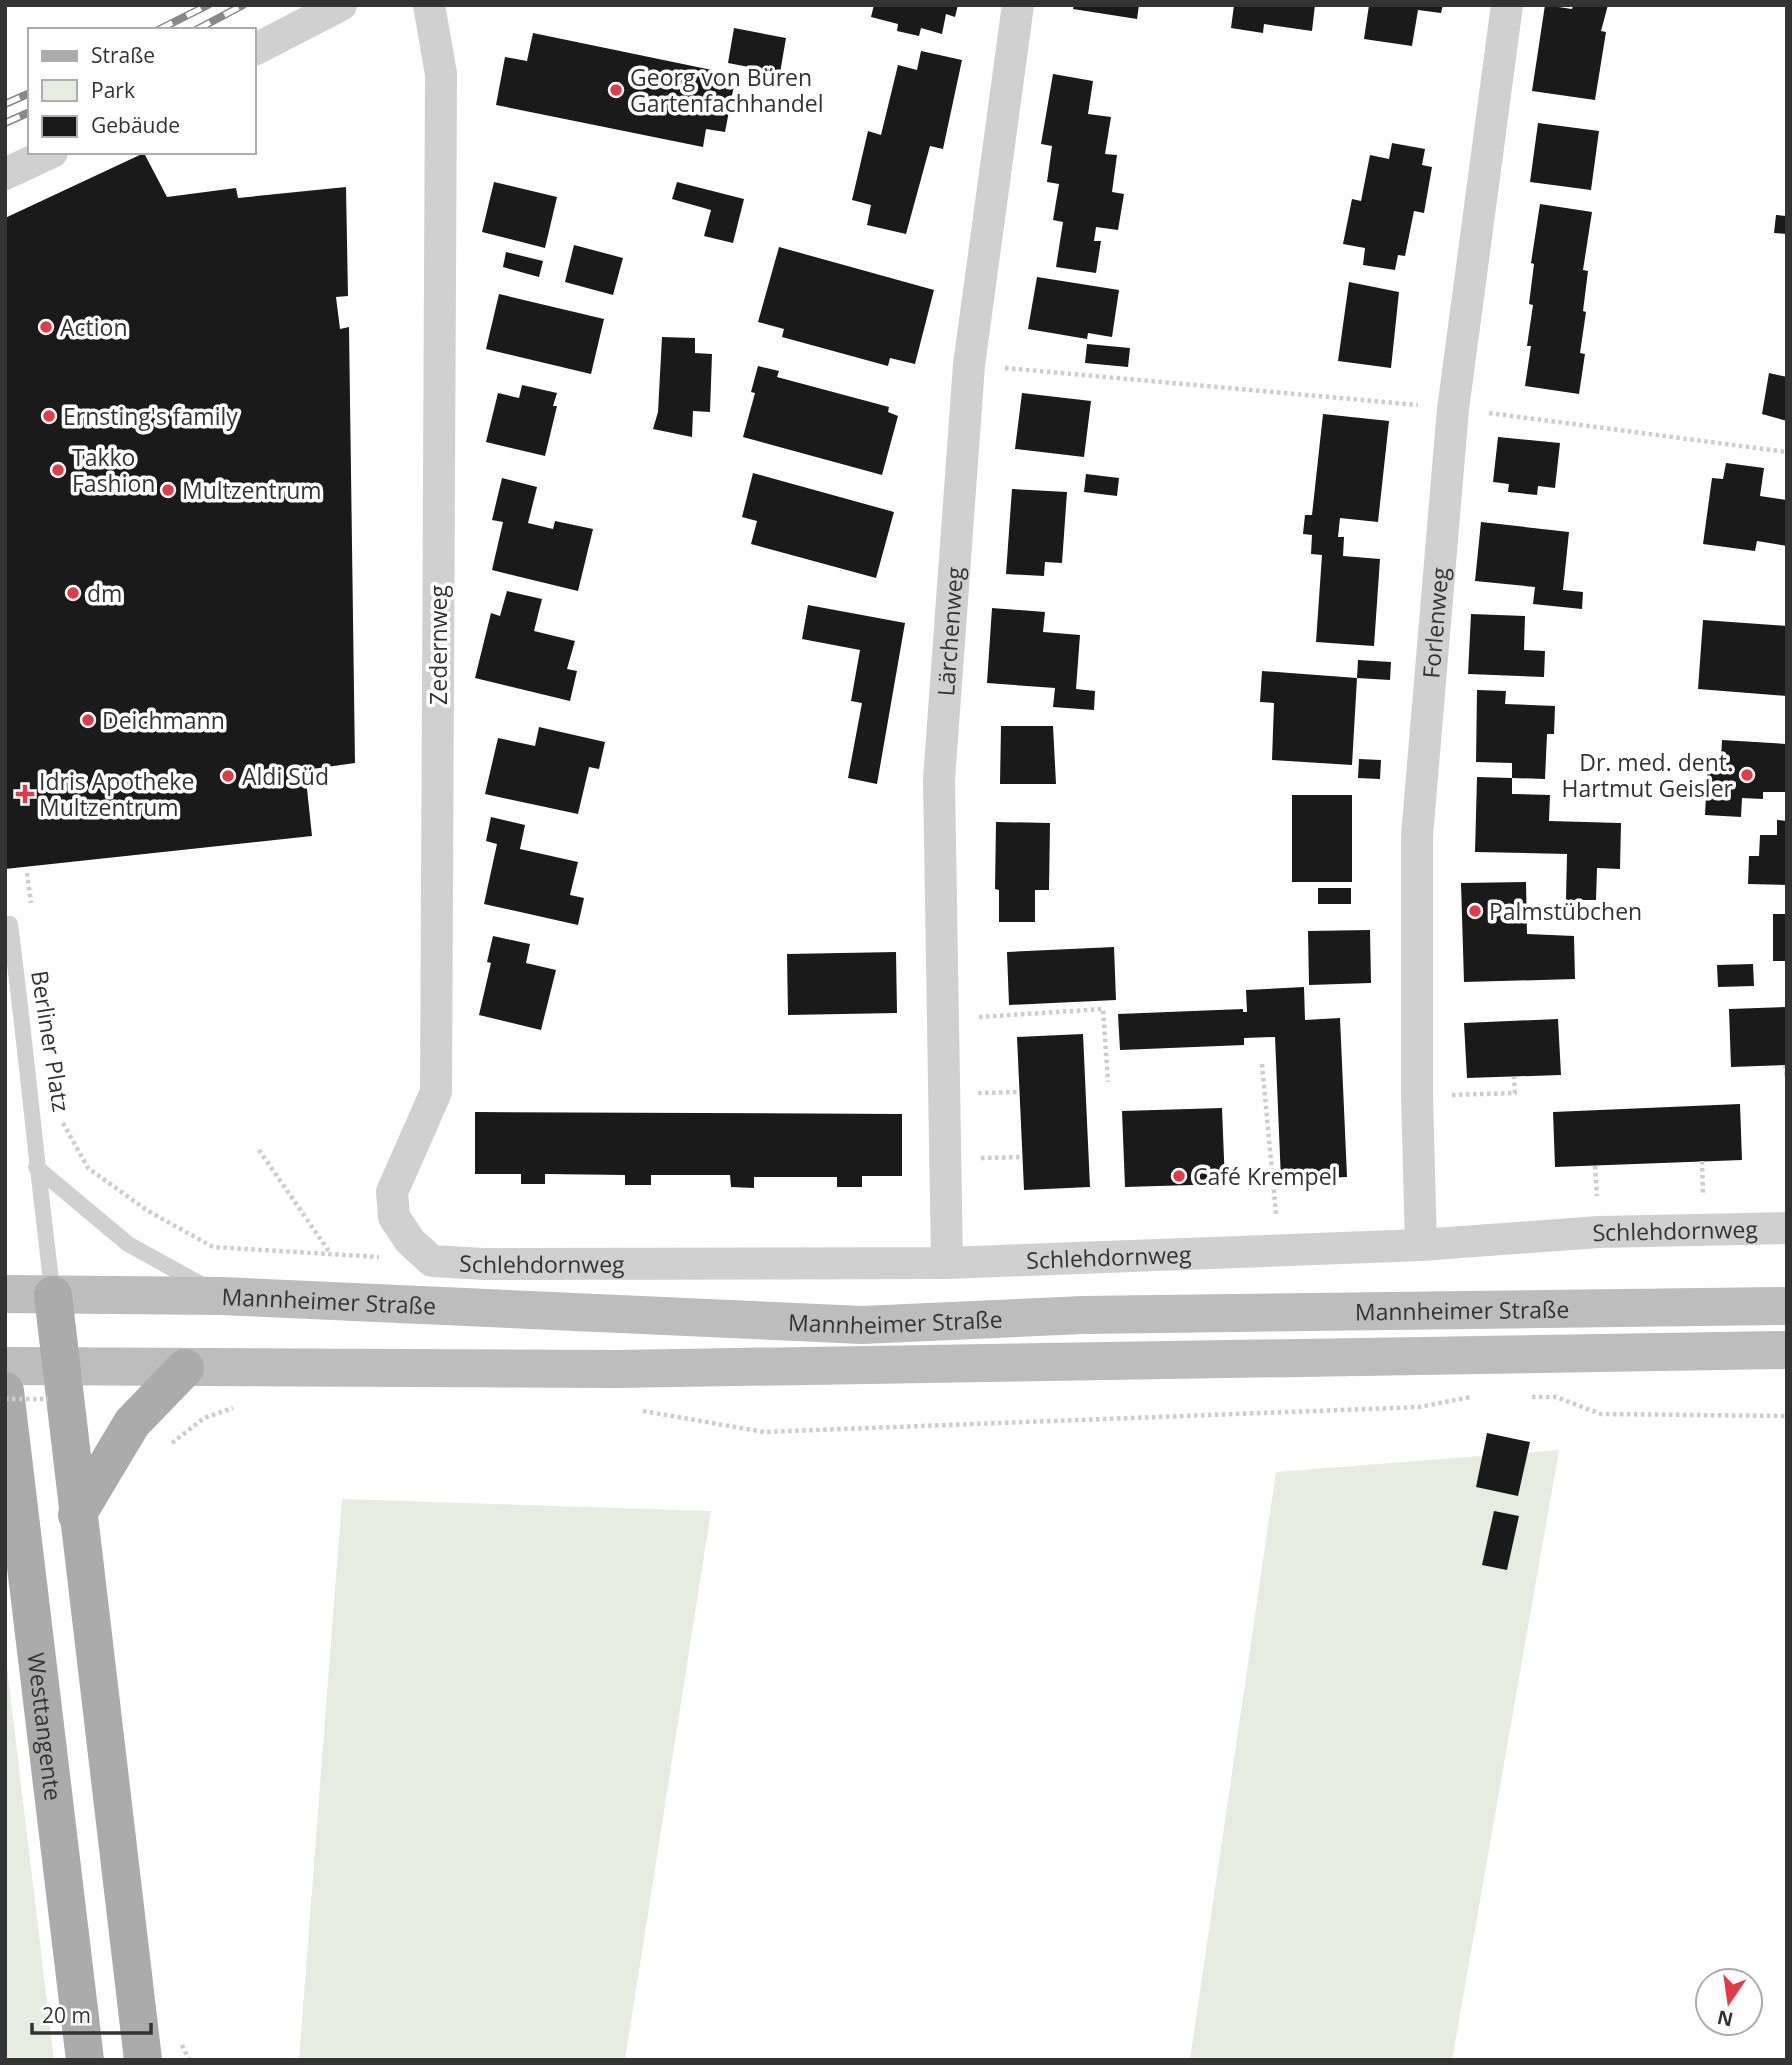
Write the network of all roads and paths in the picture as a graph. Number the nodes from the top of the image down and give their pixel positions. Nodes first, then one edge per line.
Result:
1 (341, 5) edge
2 (429, 5) edge
3 (1018, 5) edge
4 (1507, 5) edge
5 (256, 49) edge
6 (48, 154) edge
7 (5, 174) edge
8 (969, 365) junction
9 (1453, 409) junction
10 (1787, 452) edge
11 (27, 873) dead end
12 (32, 910) dead end
13 (5, 924) edge
14 (943, 1019) junction
15 (1262, 1064) dead end
16 (1785, 1065) dead end
17 (1514, 1077) dead end
18 (1787, 1079) edge
19 (1108, 1082) dead end
20 (1417, 1096) junction
21 (59, 1114) dead end
22 (259, 1150) dead end
23 (36, 1167) junction
24 (1787, 1228) edge
25 (1422, 1245) junction
26 (1279, 1250) junction
27 (331, 1254) junction
28 (382, 1257) dead end
29 (432, 1261) joint
30 (947, 1263) junction
31 (31, 1294) edge
32 (222, 1296) junction
33 (1787, 1306) edge
34 (1787, 1350) edge
35 (5, 1366) edge
36 (185, 1368) junction
37 (51, 1377) junction
38 (5, 1391) edge
39 (1473, 1397) dead end
40 (1528, 1397) dead end
41 (5, 1399) edge
42 (635, 1409) dead end
43 (1787, 1416) edge
44 (77, 1515) junction
45 (85, 2060) edge
46 (143, 2060) edge

1 - 5 street
2 - 29 street, Zedernweg
3 - 8 street, Lärchenweg
4 - 9 street, Forlenweg
6 - 7 street
8 - 9 path
8 - 14 street, Lärchenweg
9 - 10 path
9 - 20 street, Forlenweg
11 - 12 path
13 - 23 lane, Berliner Platz
14 - 19 path
14 - 30 street, Lärchenweg
15 - 26 path
16 - 18 path
17 - 20 path
20 - 25 street, Forlenweg
21 - 27 path, Berliner Platz
22 - 27 path
23 - 31 lane, Berliner Platz
23 - 32 lane
24 - 25 street, Schlehdornweg
25 - 26 street, Schlehdornweg
26 - 30 street, Schlehdornweg
27 - 28 path, Berliner Platz
29 - 30 street, Schlehdornweg
31 - 32 main road, Mannheimer Straße
31 - 37 main road
32 - 33 main road, Mannheimer Straße
34 - 36 main road, Mannheimer Straße
35 - 37 main road, Mannheimer Straße
36 - 37 main road, Mannheimer Straße
36 - 44 main road
37 - 41 path, bridge
37 - 44 main road
38 - 45 main road, Westtangente
39 - 42 path
40 - 43 path
44 - 46 main road

